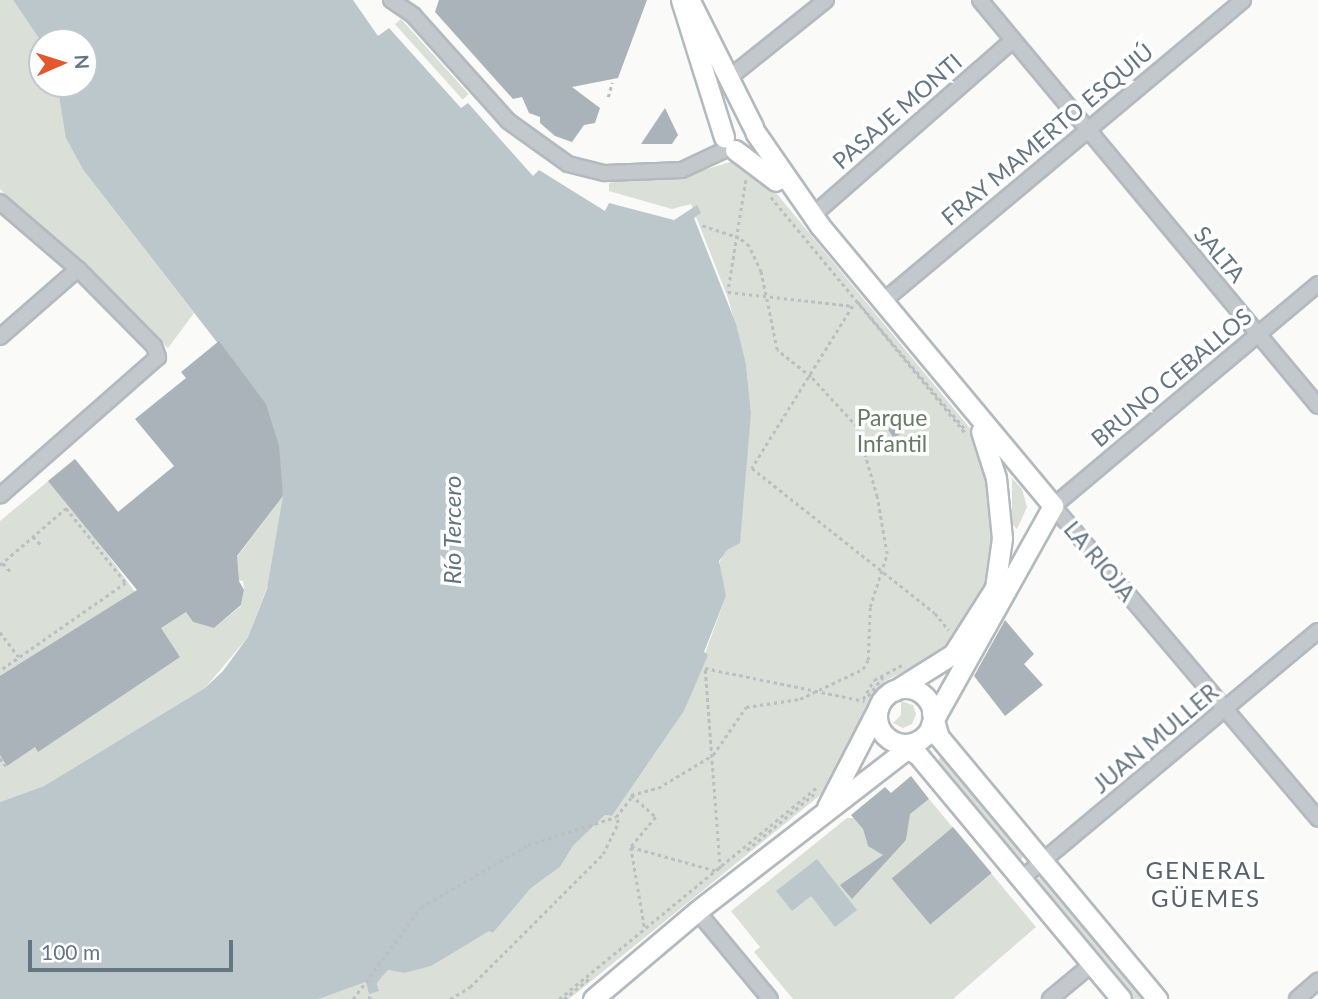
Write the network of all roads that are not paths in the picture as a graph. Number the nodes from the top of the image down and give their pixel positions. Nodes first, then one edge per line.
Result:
1 (391, 0) edge
2 (681, 0) edge
3 (690, 0) edge
4 (826, 0) edge
5 (980, 0) edge
6 (1243, 0) edge
7 (1013, 40) junction
8 (730, 77) junction
9 (754, 130) junction
10 (1088, 130) junction
11 (729, 145) junction
12 (0, 202) edge
13 (812, 216) junction
14 (78, 269) junction
15 (1318, 284) edge
16 (881, 303) junction
17 (1257, 334) junction
18 (0, 337) edge
19 (966, 406) junction
20 (1318, 406) edge
21 (0, 495) edge
22 (1053, 506) junction
23 (1318, 631) edge
24 (894, 691) junction
25 (869, 703) junction
26 (1225, 709) junction
27 (933, 719) junction
28 (909, 744) junction
29 (825, 811) junction
30 (1318, 819) edge
31 (1042, 862) junction
32 (1020, 880) junction
33 (697, 911) junction
34 (1091, 964) junction
35 (1318, 981) edge
36 (593, 999) edge
37 (770, 999) edge
38 (1050, 999) edge
39 (1122, 999) edge
40 (1157, 999) edge
41 (1297, 999) edge

1 - 11 street
2 - 11 main road
3 - 8 main road
4 - 8 street
5 - 7 street, SALTA
6 - 10 street, FRAY MAMERTO ESQUIÚ
7 - 10 street, SALTA
7 - 13 street, PASAJE MONTI
8 - 9 main road
9 - 11 main road
9 - 13 main road
10 - 16 street, FRAY MAMERTO ESQUIÚ
10 - 17 street, SALTA
11 - 13 main road
12 - 14 street
13 - 16 main road, LA RIOJA
14 - 18 street
14 - 21 street
15 - 17 street, BRUNO CEBALLOS
16 - 19 main road, LA RIOJA
17 - 20 street, SALTA
17 - 22 street, BRUNO CEBALLOS
19 - 22 main road, LA RIOJA
19 - 24 main road
22 - 26 street, LA RIOJA
22 - 27 main road
23 - 26 street, JUAN MULLER
24 - 25 main road
24 - 27 main road
25 - 28 main road
25 - 29 main road
26 - 30 street, LA RIOJA
26 - 31 street, JUAN MULLER
27 - 28 main road
27 - 31 main road
28 - 29 main road
28 - 32 main road
29 - 33 main road
31 - 32 street, JUAN MULLER
31 - 40 main road
32 - 34 main road
33 - 36 main road
33 - 37 street
34 - 38 street
34 - 39 main road
35 - 41 street

